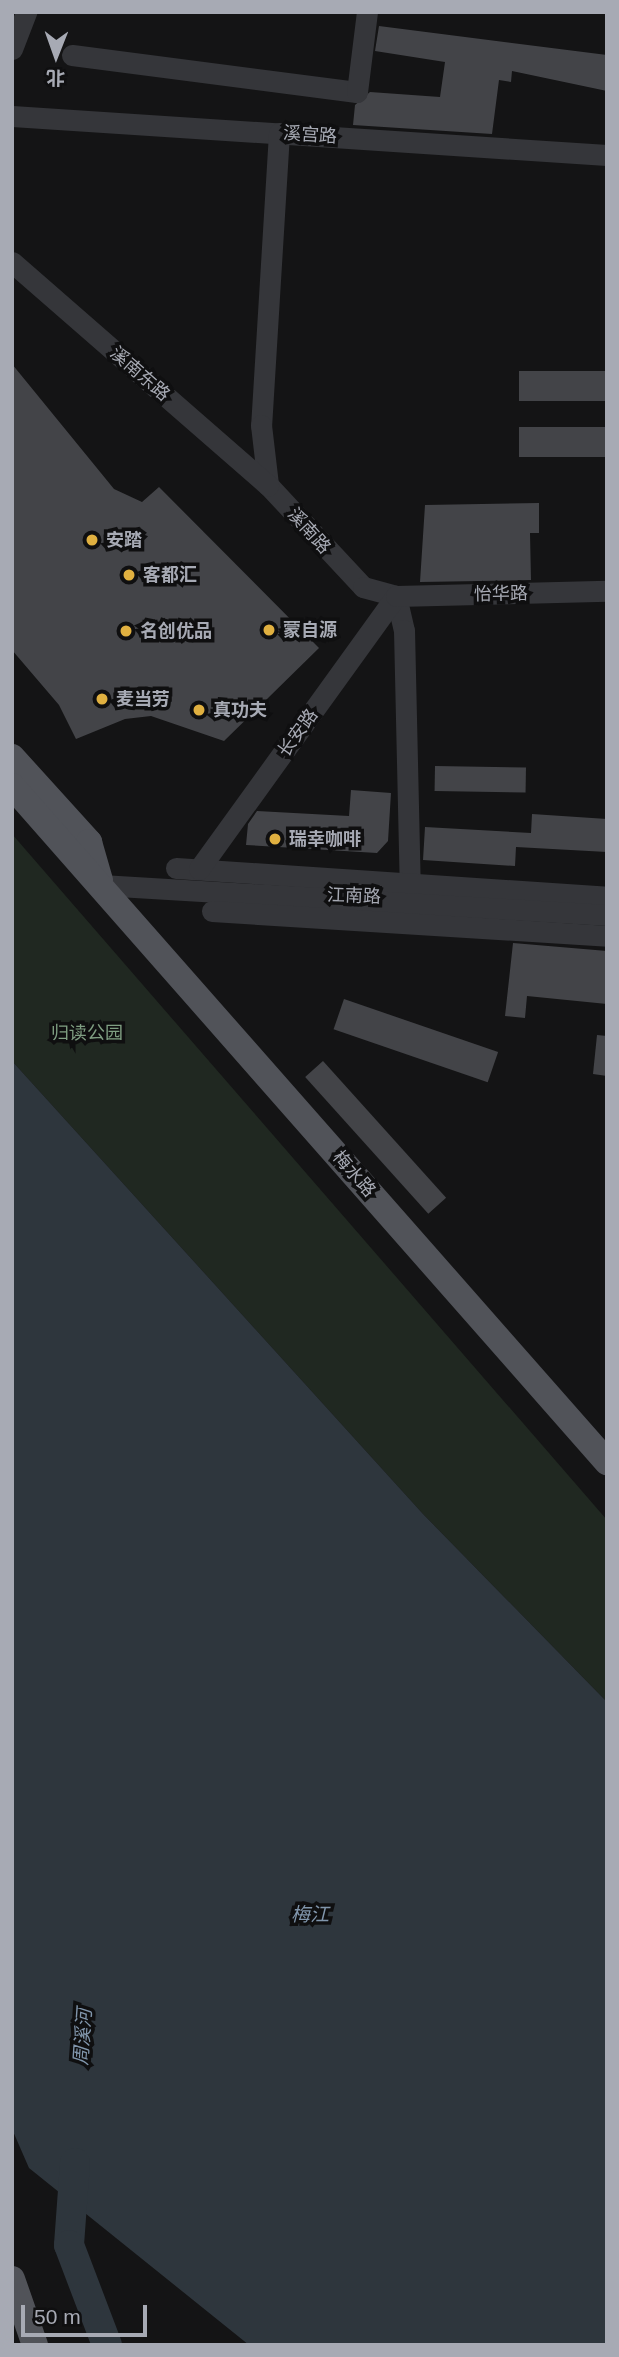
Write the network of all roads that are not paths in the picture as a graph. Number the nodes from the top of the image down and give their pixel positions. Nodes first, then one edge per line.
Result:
1 (26, 12) edge
2 (367, 12) edge
3 (12, 49) edge
4 (72, 55) dead end
5 (12, 116) edge
6 (278, 133) junction
7 (607, 155) edge
8 (12, 262) edge
9 (268, 485) junction
10 (607, 591) edge
11 (396, 596) junction
12 (12, 757) edge
13 (12, 786) edge
14 (176, 868) dead end
15 (199, 869) junction
16 (101, 885) junction
17 (410, 889) junction
18 (607, 897) edge
19 (212, 911) dead end
20 (607, 915) edge
21 (607, 936) edge
22 (607, 1462) edge
23 (12, 2279) edge
24 (35, 2345) edge

1 - 3 street
2 - 4 street
5 - 6 street, 溪宫路
6 - 7 street, 溪宫路
6 - 9 street
8 - 9 street, 溪南东路
9 - 11 street, 溪南路
10 - 11 street, 怡华路
11 - 15 street, 长安路
11 - 17 street
12 - 16 main road, 梅水路
13 - 16 main road, 梅水路
14 - 15 street
15 - 17 street
16 - 17 street, 江南路
16 - 22 main road, 梅水路
17 - 18 street
17 - 20 street, 江南路
19 - 21 street
23 - 24 main road

